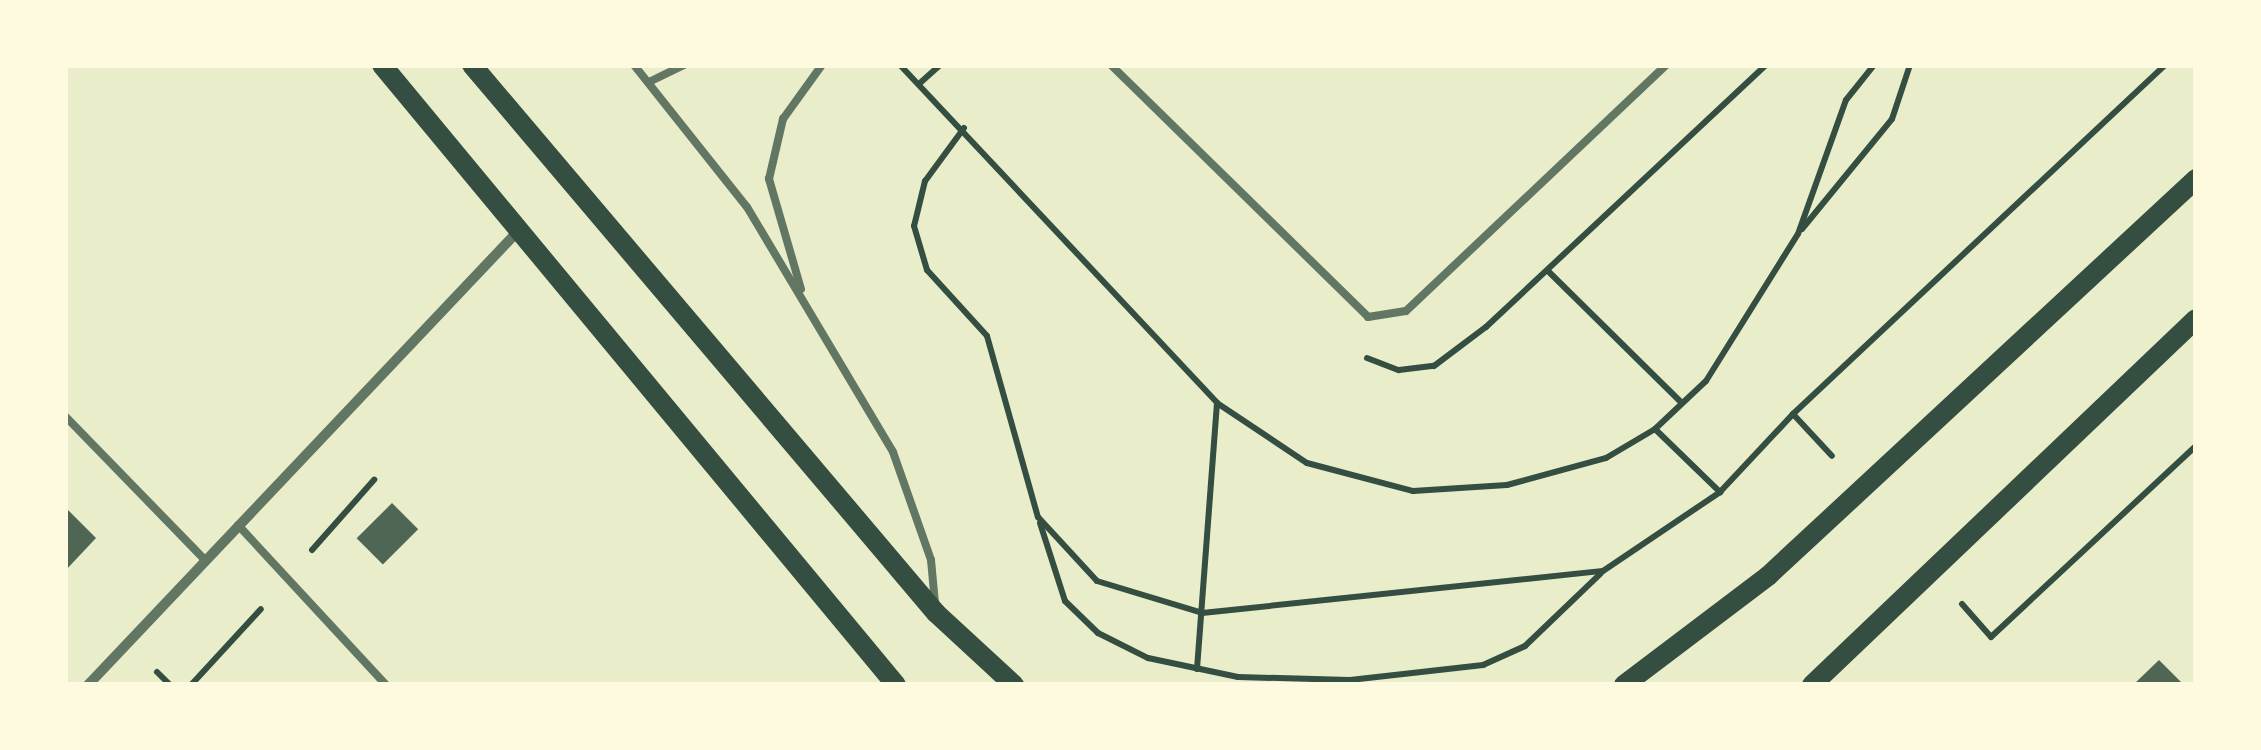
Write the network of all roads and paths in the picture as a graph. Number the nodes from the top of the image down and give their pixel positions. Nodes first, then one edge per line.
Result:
1 (382, 65) edge
2 (472, 65) edge
3 (634, 65) edge
4 (684, 65) edge
5 (822, 65) edge
6 (900, 65) edge
7 (940, 65) edge
8 (1111, 65) edge
9 (1666, 65) edge
10 (1766, 65) edge
11 (1874, 65) edge
12 (1910, 65) edge
13 (2165, 65) edge
14 (649, 82) junction
15 (920, 83) junction
16 (964, 128) junction
17 (2196, 179) edge
18 (519, 230) junction
19 (1798, 234) junction
20 (1548, 270) junction
21 (804, 298) junction
22 (2196, 319) edge
23 (1354, 351) dead end
24 (1217, 402) junction
25 (1682, 403) junction
26 (65, 416) edge
27 (1655, 429) junction
28 (2196, 446) edge
29 (1720, 492) junction
30 (1038, 517) junction
31 (238, 525) junction
32 (206, 560) junction
33 (1603, 571) junction
34 (936, 613) junction
35 (1202, 613) junction
36 (1990, 637) dead end
37 (1197, 669) junction
38 (88, 685) edge
39 (386, 685) edge
40 (896, 685) edge
41 (1014, 685) edge
42 (1624, 685) edge
43 (1812, 685) edge

1 - 18 main road
2 - 34 main road
3 - 14 lane
4 - 14 lane
5 - 21 lane
6 - 15 path
7 - 15 path
8 - 9 lane
10 - 20 path
11 - 19 path
12 - 19 path
13 - 29 path
14 - 21 lane
15 - 16 path
16 - 24 path
16 - 30 path
17 - 42 main road
18 - 31 street
18 - 40 main road
19 - 25 path
20 - 23 path
20 - 25 path
21 - 34 lane
22 - 43 main road
24 - 27 path
24 - 35 path
25 - 27 path
26 - 32 lane
27 - 29 path
28 - 36 path
29 - 33 path
30 - 35 path
30 - 37 path
31 - 32 street
31 - 39 lane
32 - 38 street
33 - 35 path
33 - 37 path
34 - 41 main road
35 - 37 path

